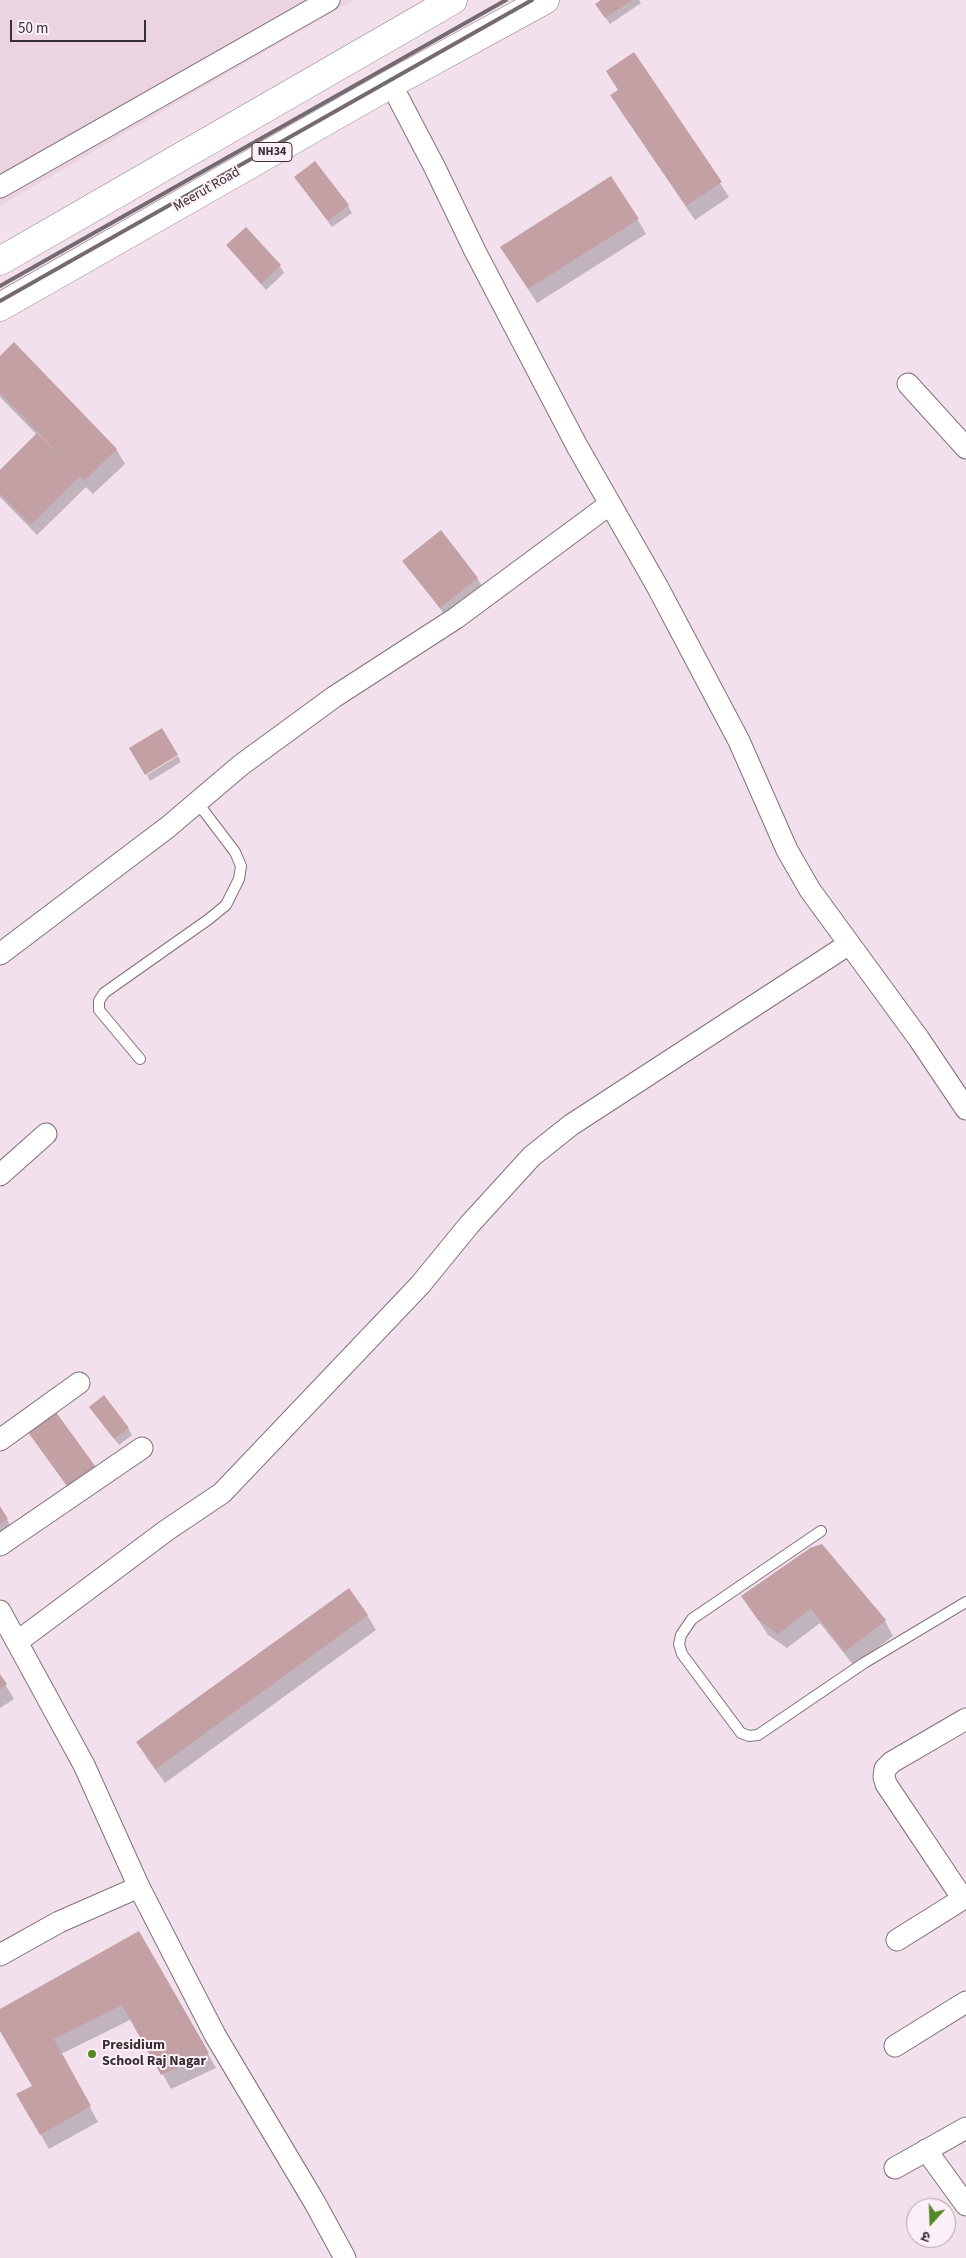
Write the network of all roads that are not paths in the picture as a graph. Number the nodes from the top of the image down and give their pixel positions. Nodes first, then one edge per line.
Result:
1 (329, 0) edge
2 (453, 0) edge
3 (545, 0) edge
4 (391, 84) junction
5 (0, 187) edge
6 (0, 260) edge
7 (0, 307) edge
8 (908, 384) dead end
9 (966, 448) edge
10 (610, 504) junction
11 (197, 802) junction
12 (849, 944) junction
13 (0, 954) edge
14 (140, 1059) dead end
15 (966, 1109) edge
16 (46, 1134) dead end
17 (0, 1174) edge
18 (79, 1383) dead end
19 (0, 1440) edge
20 (142, 1448) dead end
21 (821, 1531) dead end
22 (0, 1545) edge
23 (966, 1602) edge
24 (0, 1610) edge
25 (17, 1642) junction
26 (966, 1719) edge
27 (139, 1887) junction
28 (964, 1898) edge
29 (897, 1940) dead end
30 (0, 1955) edge
31 (966, 2002) edge
32 (896, 2046) dead end
33 (966, 2128) edge
34 (926, 2150) junction
35 (895, 2168) dead end
36 (966, 2204) edge
37 (345, 2258) edge

1 - 5 street
2 - 6 highway
3 - 4 highway, Meerut Road / NH34
4 - 7 highway, Meerut Road / NH34
4 - 10 street
8 - 9 street
10 - 11 street
10 - 12 street
11 - 13 street
11 - 14 lane
12 - 15 street
12 - 25 street
16 - 17 street
18 - 19 street
20 - 22 street
21 - 23 lane
24 - 25 street
25 - 27 street
26 - 28 street
27 - 30 street
27 - 37 street
28 - 29 street
31 - 32 street
33 - 34 street
34 - 35 street
34 - 36 street

